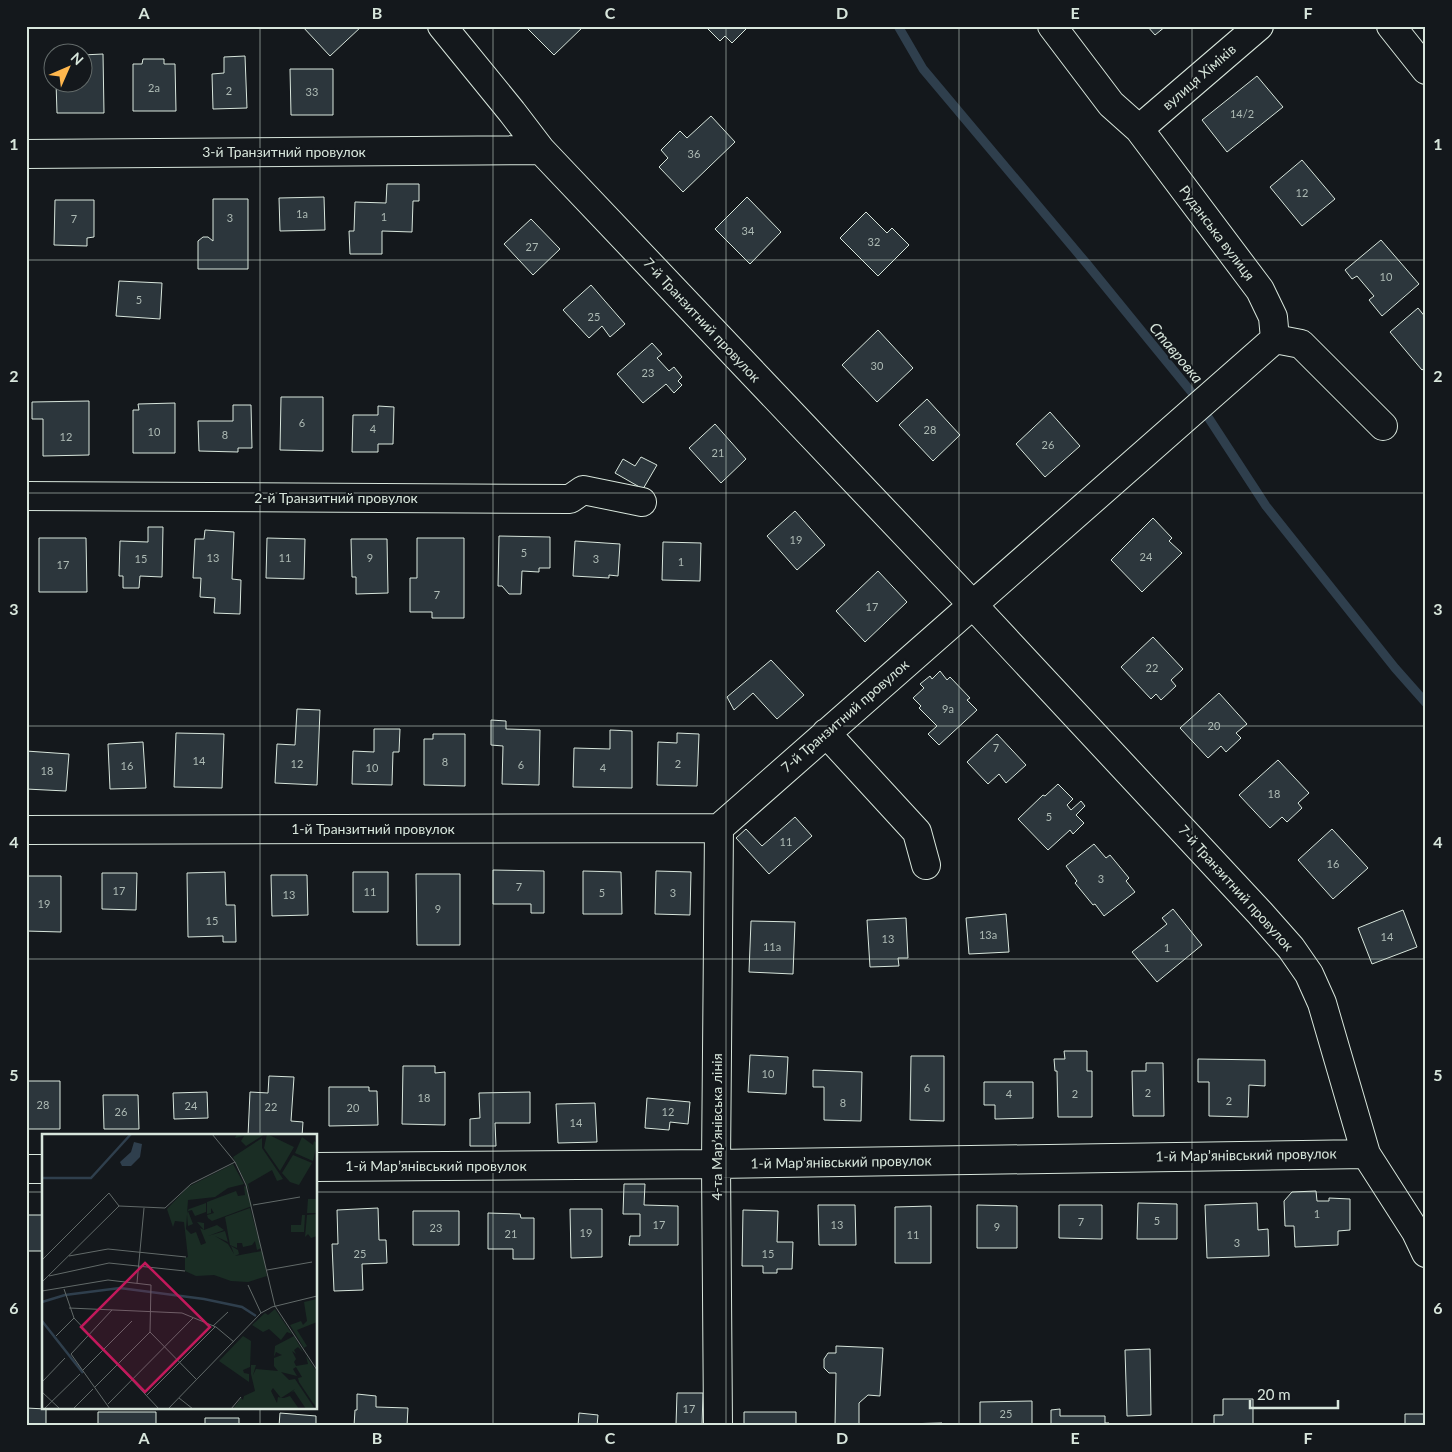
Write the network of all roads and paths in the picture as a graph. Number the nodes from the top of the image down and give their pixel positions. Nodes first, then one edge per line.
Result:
1 (442, 26) edge
2 (1052, 26) edge
3 (1259, 26) edge
4 (1391, 26) edge
5 (1426, 70) edge
6 (1139, 128) junction
7 (541, 150) junction
8 (26, 154) edge
9 (1275, 339) junction
10 (1384, 426) dead end
11 (26, 496) edge
12 (642, 502) dead end
13 (972, 604) junction
14 (826, 733) junction
15 (719, 828) junction
16 (26, 830) edge
17 (926, 865) dead end
18 (1366, 1154) junction
19 (716, 1164) junction
20 (318, 1167) edge
21 (26, 1169) edge
22 (42, 1169) edge
23 (1426, 1253) edge
24 (718, 1426) edge

1 - 7 street, 7-й Транзитний провулок
2 - 6 street, Руданська вулиця
3 - 6 street, вулиця Хіміків
4 - 5 street
6 - 9 street, Руданська вулиця
7 - 8 street, 3-й Транзитний провулок
7 - 13 street, 7-й Транзитний провулок
9 - 10 street
9 - 13 street, 7-й Транзитний провулок
11 - 12 street, 2-й Транзитний провулок
13 - 14 street, 7-й Транзитний провулок
13 - 18 street, 7-й Транзитний провулок
14 - 15 street, 7-й Транзитний провулок
14 - 17 street
15 - 16 street, 1-й Транзитний провулок
15 - 19 street, 4-та Марʼянівська лінія
18 - 19 street, 1-й Марʼянівський провулок
18 - 23 street, 7-й Транзитний провулок
19 - 20 street, 1-й Марʼянівський провулок
19 - 24 street, 4-та Марʼянівська лінія
21 - 22 street

